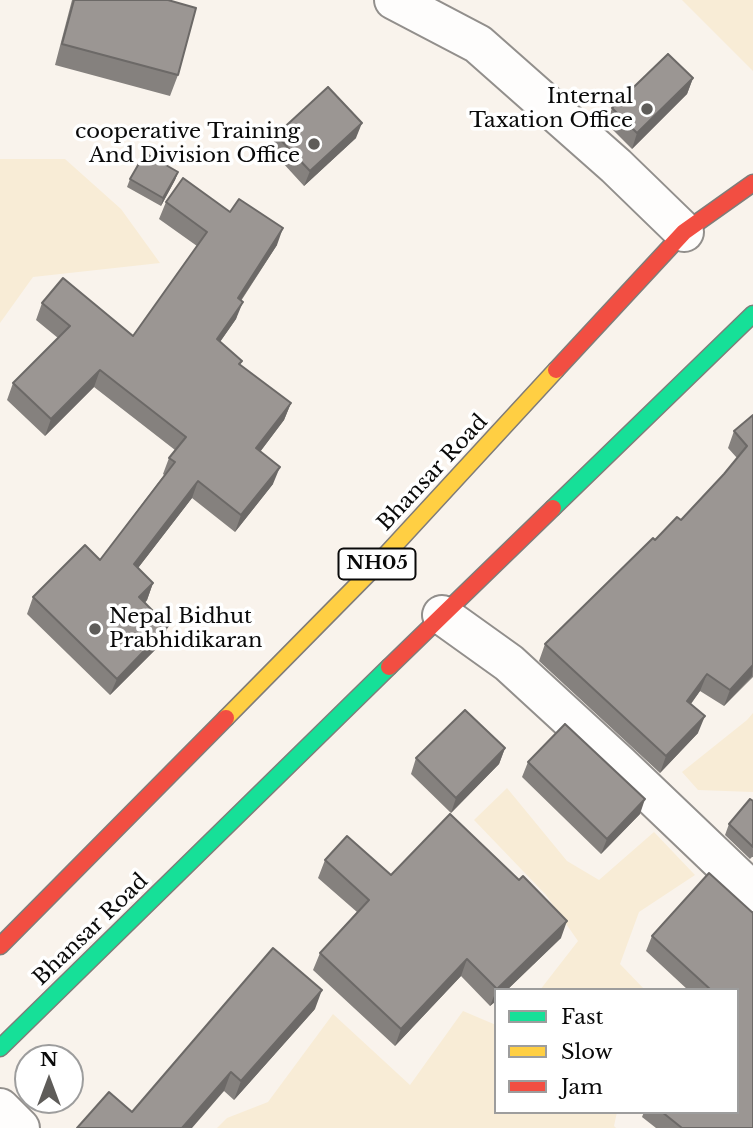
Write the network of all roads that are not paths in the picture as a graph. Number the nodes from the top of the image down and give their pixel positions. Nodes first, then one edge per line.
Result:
1 (394, 0) edge
2 (753, 183) edge
3 (684, 232) junction
4 (753, 314) edge
5 (442, 615) junction
6 (753, 892) edge
7 (0, 946) edge
8 (0, 1048) edge
9 (0, 1108) edge
10 (20, 1128) edge

1 - 3 street
2 - 3 highway, Bhansar Road / NH05
3 - 7 highway, Bhansar Road / NH05
4 - 5 highway, Bhansar Road
5 - 6 street
5 - 8 highway, Bhansar Road
9 - 10 street

